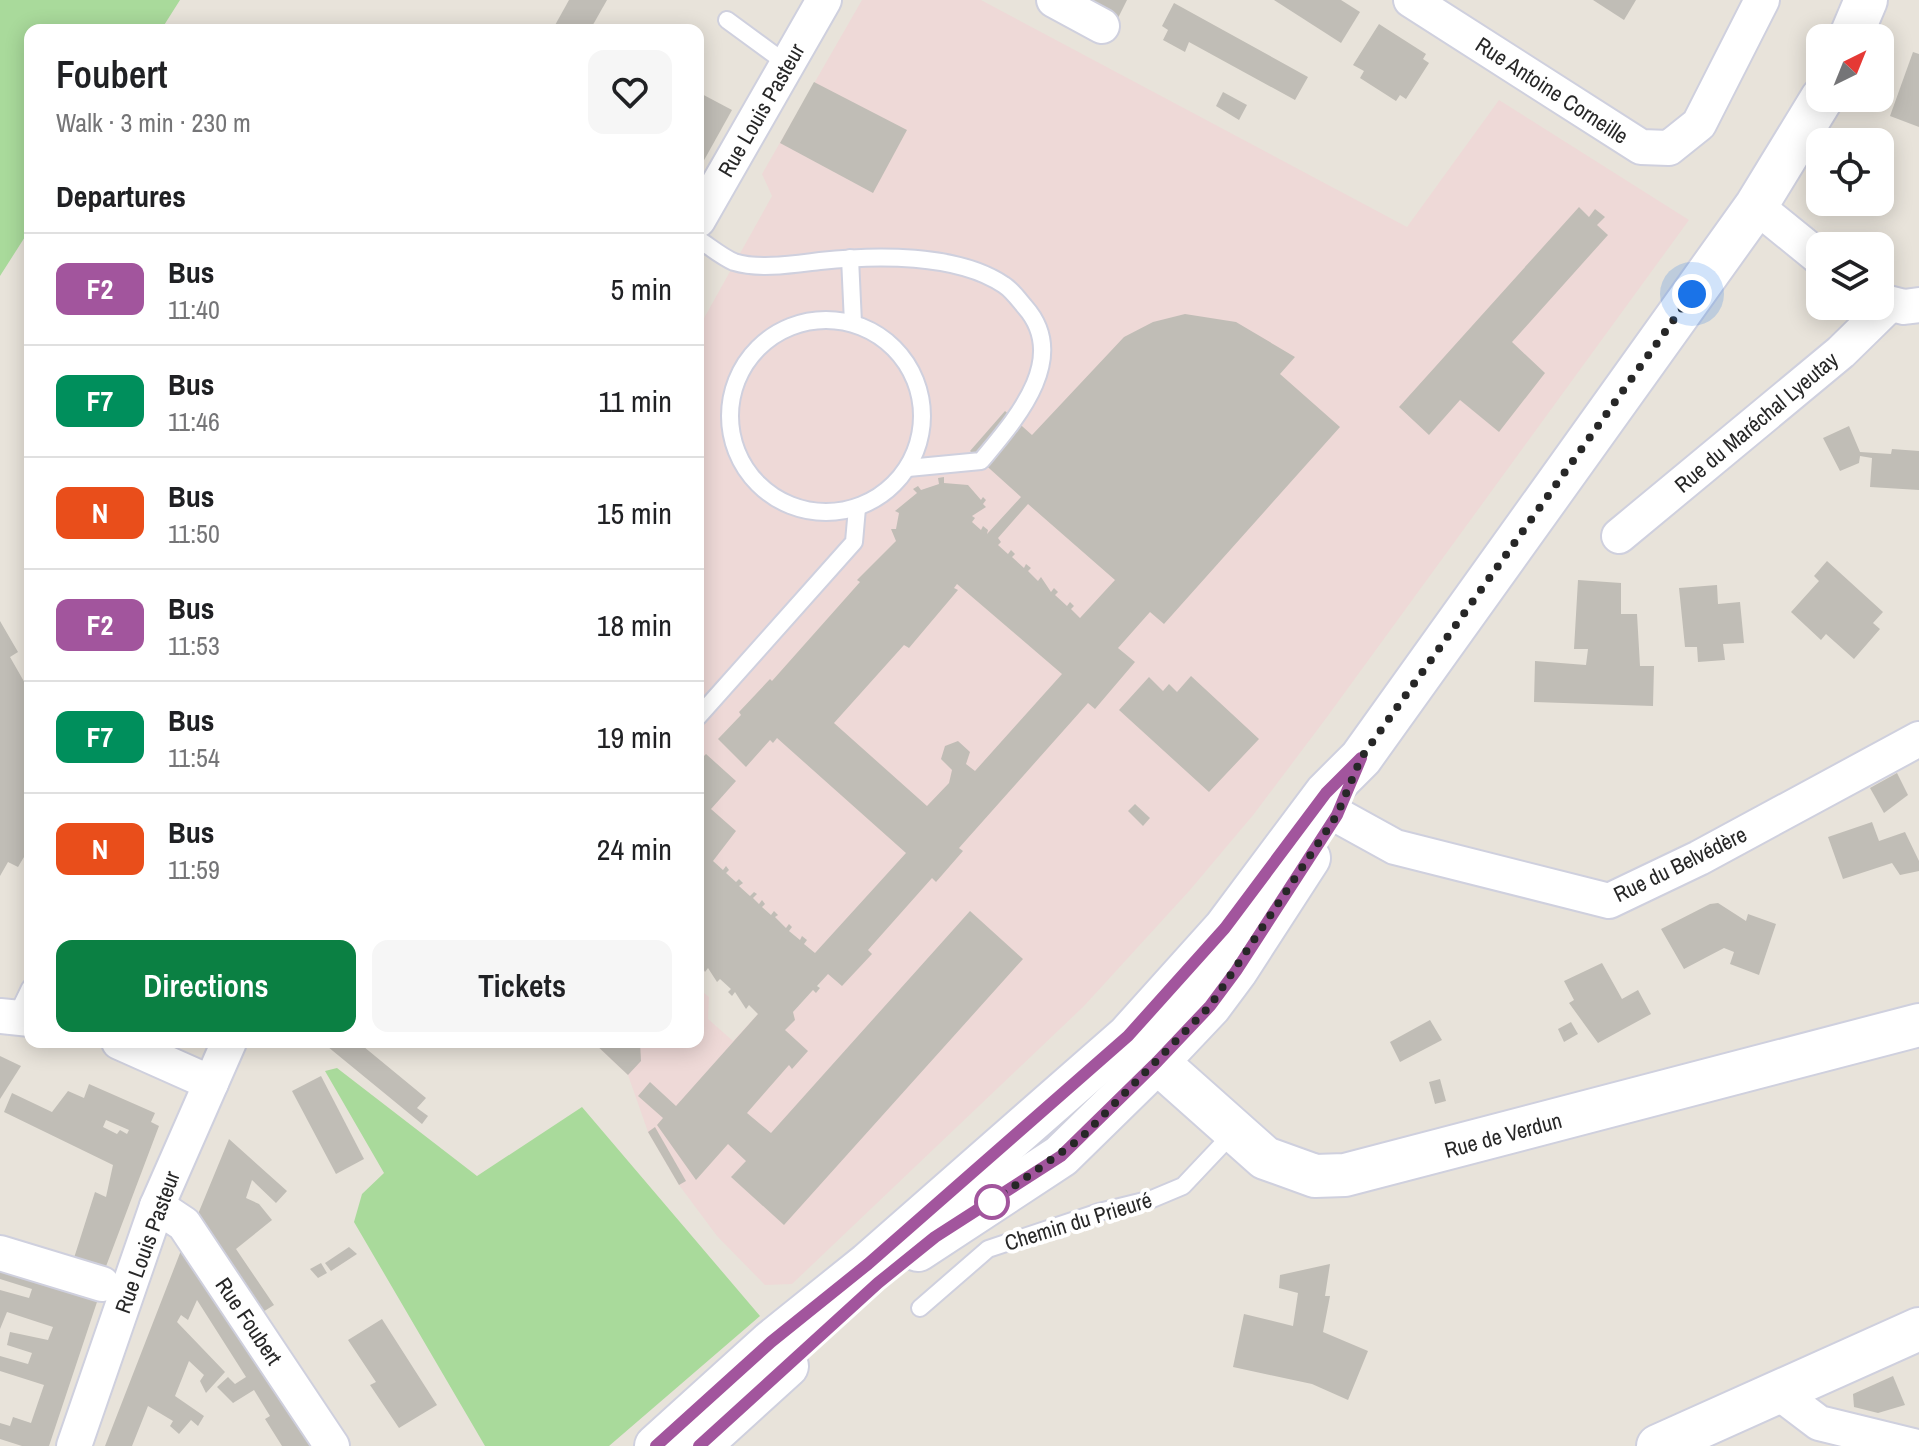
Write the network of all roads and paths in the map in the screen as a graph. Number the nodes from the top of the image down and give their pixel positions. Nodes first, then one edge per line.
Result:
1 (824, 0) edge
2 (1054, 0) edge
3 (1411, 0) edge
4 (1762, 0) edge
5 (1866, 0) edge
6 (727, 20) dead end
7 (1856, 24) edge
8 (1102, 26) dead end
9 (787, 64) junction
10 (1813, 112) edge
11 (1756, 206) junction
12 (704, 209) edge
13 (704, 243) edge
14 (1806, 247) edge
15 (850, 258) junction
16 (1896, 304) edge
17 (853, 323) junction
18 (908, 468) junction
19 (857, 508) junction
20 (1619, 536) dead end
21 (704, 710) edge
22 (1919, 739) edge
23 (1361, 758) junction
24 (1337, 815) junction
25 (1919, 1025) edge
26 (132, 1048) edge
27 (226, 1048) edge
28 (1143, 1049) junction
29 (211, 1083) junction
30 (1234, 1132) junction
31 (157, 1206) junction
32 (0, 1253) edge
33 (102, 1284) dead end
34 (920, 1308) dead end
35 (1919, 1329) edge
36 (1778, 1392) junction
37 (74, 1446) edge
38 (332, 1446) edge
39 (656, 1446) edge
40 (699, 1446) edge
41 (1658, 1446) edge
42 (1913, 1446) edge

1 - 9 street, Rue Louis Pasteur
2 - 8 street
3 - 4 street, Rue Antoine Corneille
5 - 7 street
6 - 9 lane
9 - 12 street, Rue Louis Pasteur
10 - 11 street
11 - 14 street
11 - 23 street
13 - 15 lane
15 - 17 lane
15 - 18 lane
16 - 20 street, Rue du Maréchal Lyeutay
17 - 18 lane
17 - 19 lane
18 - 19 lane
19 - 21 lane
22 - 24 street, Rue du Belvédère
23 - 24 street
23 - 28 street
24 - 28 street
25 - 30 street, Rue de Verdun
26 - 29 street
27 - 29 street, Rue Louis Pasteur
28 - 30 street, Rue de Verdun
28 - 39 street
28 - 40 street
29 - 31 street, Rue Louis Pasteur
30 - 34 lane, Chemin du Prieuré
31 - 37 street, Rue Louis Pasteur
31 - 38 street, Rue Foubert
32 - 33 street
35 - 36 street
36 - 41 street
36 - 42 street

